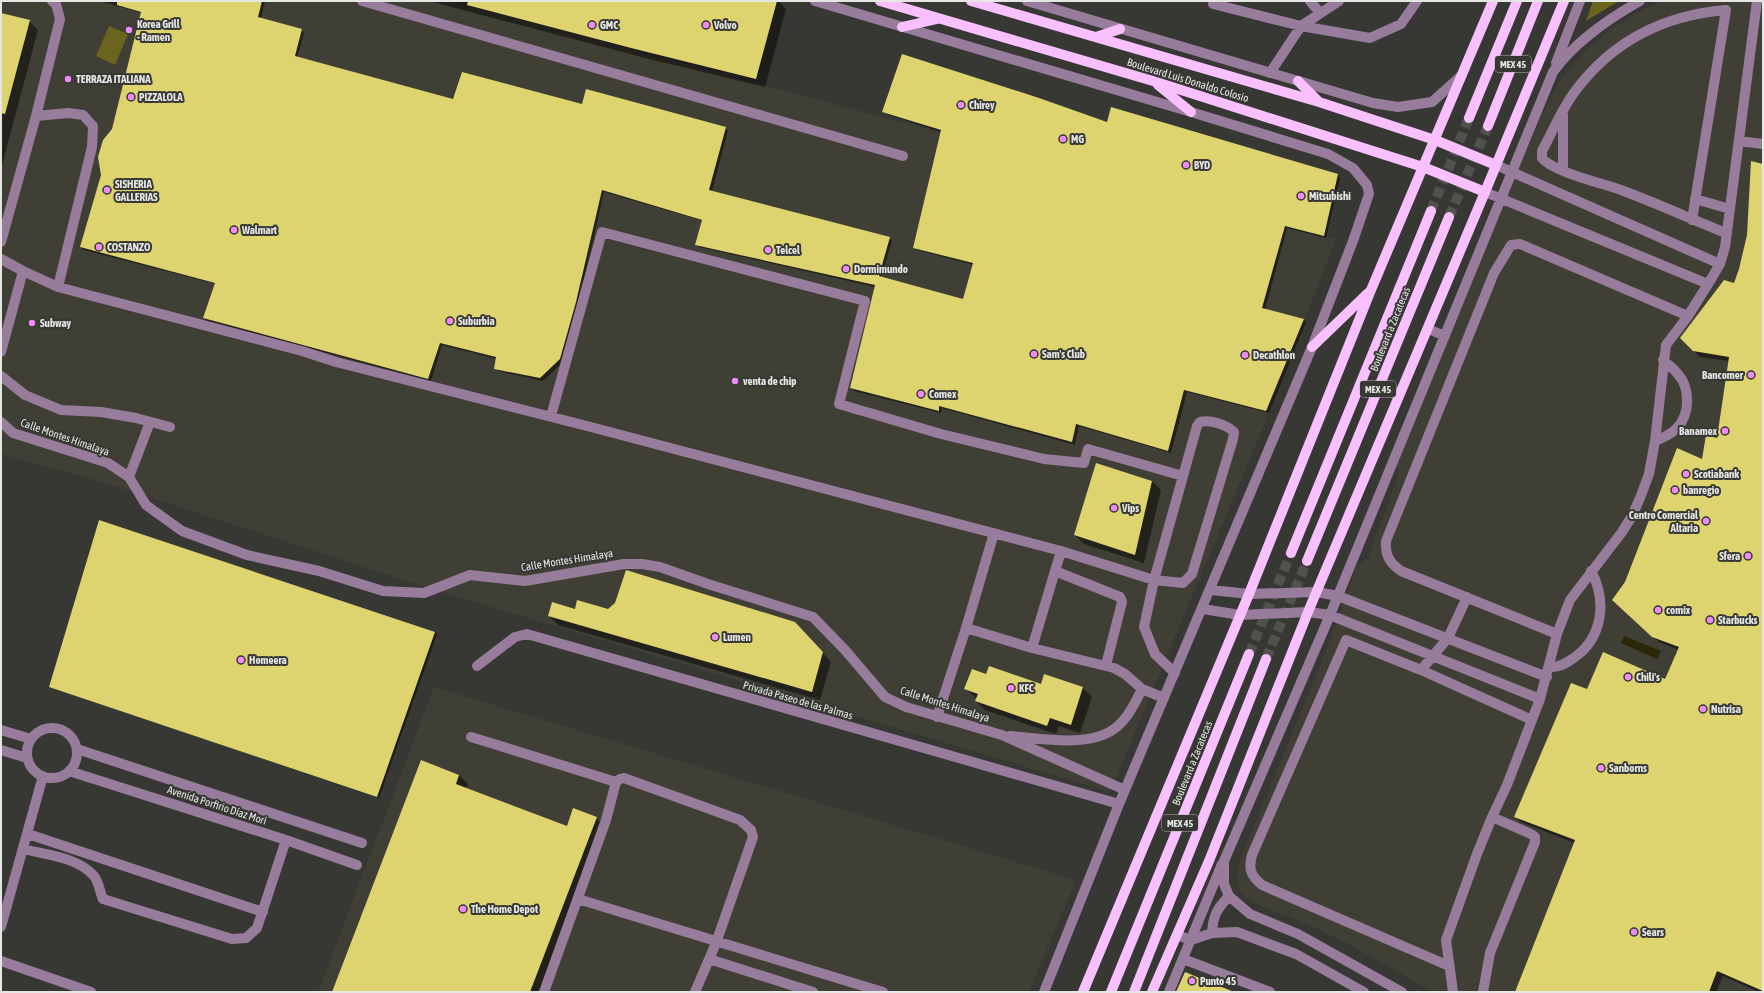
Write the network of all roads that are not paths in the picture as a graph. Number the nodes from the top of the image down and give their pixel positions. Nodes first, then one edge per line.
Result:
1 (52, 1) edge
2 (362, 1) edge
3 (815, 1) edge
4 (880, 1) edge
5 (971, 1) edge
6 (1027, 1) edge
7 (1310, 1) edge
8 (1339, 1) edge
9 (1417, 1) edge
10 (1494, 1) edge
11 (1516, 1) edge
12 (1538, 1) edge
13 (1564, 1) edge
14 (1580, 1) edge
15 (1640, 1) edge
16 (1757, 1) edge
17 (1213, 4) dead end
18 (1320, 13) junction
19 (939, 18) junction
20 (902, 26) junction
21 (1301, 26) junction
22 (1120, 29) junction
23 (1096, 37) junction
24 (1553, 72) junction
25 (1270, 73) junction
26 (1463, 74) junction
27 (1153, 81) junction
28 (1298, 81) junction
29 (1319, 102) junction
30 (1191, 112) junction
31 (1563, 112) junction
32 (36, 116) junction
33 (1469, 118) tunnel mouth
34 (1488, 126) tunnel mouth
35 (1435, 140) junction
36 (1738, 141) junction
37 (1763, 144) edge
38 (903, 156) dead end
39 (1496, 165) junction
40 (1423, 167) junction
41 (1563, 171) junction
42 (1512, 172) junction
43 (1485, 192) junction
44 (1501, 199) junction
45 (1694, 199) junction
46 (1730, 209) junction
47 (1431, 211) tunnel mouth
48 (5, 214) edge
49 (1449, 217) tunnel mouth
50 (1692, 220) junction
51 (1726, 233) junction
52 (1, 242) edge
53 (1, 259) edge
54 (1720, 264) junction
55 (22, 271) junction
56 (1708, 284) junction
57 (58, 287) junction
58 (1371, 290) junction
59 (1688, 316) junction
60 (1428, 329) junction
61 (1445, 336) junction
62 (1312, 348) junction
63 (1, 352) edge
64 (1663, 360) junction
65 (1, 376) edge
66 (551, 416) junction
67 (1, 422) edge
68 (150, 422) junction
69 (170, 427) dead end
70 (1655, 441) junction
71 (1183, 476) junction
72 (129, 477) junction
73 (994, 533) junction
74 (1061, 551) junction
75 (1291, 553) tunnel mouth
76 (1307, 561) tunnel mouth
77 (1055, 571) junction
78 (1591, 571) junction
79 (1154, 580) junction
80 (1211, 590) junction
81 (1317, 592) junction
82 (1249, 594) junction
83 (1338, 596) junction
84 (1467, 597) junction
85 (1203, 609) junction
86 (1308, 612) junction
87 (1240, 615) junction
88 (1330, 615) junction
89 (966, 628) junction
90 (1557, 634) junction
91 (1448, 638) junction
92 (1032, 648) junction
93 (1249, 654) tunnel mouth
94 (1433, 656) junction
95 (1266, 659) tunnel mouth
96 (1106, 665) junction
97 (477, 666) dead end
98 (1549, 667) junction
99 (1421, 670) junction
100 (1175, 673) junction
101 (1547, 677) junction
102 (1142, 689) junction
103 (1164, 698) junction
104 (1540, 699) junction
105 (937, 716) junction
106 (1532, 720) junction
107 (1, 730) edge
108 (1002, 735) junction
109 (471, 737) dead end
110 (31, 739) junction
111 (77, 749) junction
112 (1, 750) edge
113 (27, 758) junction
114 (69, 771) junction
115 (43, 776) junction
116 (616, 782) junction
117 (1125, 790) junction
118 (1119, 804) junction
119 (1492, 816) junction
120 (28, 834) junction
121 (286, 840) junction
122 (362, 843) dead end
123 (23, 849) junction
124 (1224, 861) junction
125 (357, 865) dead end
126 (1229, 896) junction
127 (578, 899) junction
128 (263, 912) junction
129 (1, 927) edge
130 (1212, 933) junction
131 (1177, 935) junction
132 (1191, 940) junction
133 (716, 943) junction
134 (709, 959) junction
135 (1183, 959) junction
136 (1, 961) edge
137 (1449, 966) junction
138 (866, 990) edge
139 (91, 992) edge
140 (544, 992) edge
141 (694, 992) edge
142 (813, 992) edge
143 (883, 992) edge
144 (1044, 992) edge
145 (1083, 992) edge
146 (1111, 992) edge
147 (1134, 992) edge
148 (1152, 992) edge
149 (1169, 992) edge
150 (1270, 992) edge
151 (1364, 992) edge
152 (1402, 992) edge
153 (1453, 992) edge
154 (1483, 992) edge

1 - 32 street
2 - 38 street
3 - 20 street
4 - 19 main road, Boulevard Luis Donaldo Colosio
5 - 23 main road, Boulevard Luis Donaldo Colosio
6 - 22 street
7 - 18 street
8 - 18 street
9 - 21 street
10 - 26 main road
11 - 33 main road, MEX 45
12 - 34 main road, MEX 45
13 - 39 main road
14 - 24 street
15 - 24 street
16 - 36 street
17 - 21 street
18 - 21 street
19 - 20 main road
19 - 27 main road, Boulevard Luis Donaldo Colosio
20 - 30 street
21 - 25 street
22 - 23 main road
22 - 25 street
23 - 29 main road, Boulevard Luis Donaldo Colosio
24 - 42 street
25 - 28 street
26 - 28 street
26 - 35 main road
27 - 30 main road
27 - 40 main road, Boulevard Luis Donaldo Colosio
28 - 29 main road
29 - 35 main road, Boulevard Luis Donaldo Colosio
30 - 62 street
31 - 41 street
31 - 41 street
31 - 45 street
32 - 48 street
32 - 57 street
35 - 39 main road, Boulevard Luis Donaldo Colosio
35 - 40 main road
36 - 37 street
36 - 46 street
39 - 42 street
39 - 43 main road
40 - 43 main road, Boulevard Luis Donaldo Colosio
40 - 58 main road
41 - 50 street
42 - 44 street
42 - 54 street
43 - 44 street
43 - 60 main road
44 - 56 street
44 - 61 street
45 - 46 street
45 - 50 street
46 - 51 street
47 - 75 main road, Boulevard a Zacatecas / MEX 45
48 - 52 street
49 - 76 main road, Boulevard a Zacatecas / MEX 45
50 - 51 street
51 - 54 street
53 - 55 street
54 - 56 street
55 - 57 street
55 - 63 street
56 - 59 street
57 - 66 street
58 - 62 main road
58 - 82 main road
59 - 64 street
59 - 84 street
60 - 61 street
60 - 81 main road
61 - 83 street
62 - 80 street
64 - 70 street
64 - 70 street
65 - 68 street
66 - 71 street
66 - 73 street
67 - 72 street, Calle Montes Himalaya
68 - 69 street
68 - 72 street
70 - 78 street
71 - 79 street
71 - 79 street
72 - 105 street, Calle Montes Himalaya
73 - 74 street
73 - 89 street
74 - 77 street
74 - 79 street
77 - 92 street
77 - 96 street
78 - 90 street
78 - 98 street
79 - 100 street
80 - 82 street
80 - 85 street
81 - 82 street
81 - 83 street
81 - 86 main road
82 - 87 main road
83 - 88 street
83 - 91 street
84 - 90 street
84 - 91 street
85 - 87 street
85 - 100 street
86 - 87 street
86 - 88 street
86 - 131 main road
87 - 145 main road
88 - 94 street
88 - 124 street
89 - 92 street
89 - 105 street
90 - 98 street
91 - 94 street
91 - 101 street
92 - 96 street
93 - 146 main road, Boulevard a Zacatecas / MEX 45
94 - 99 street
94 - 104 street
95 - 147 main road, MEX 45
96 - 102 street
97 - 118 street, Privada Paseo de las Palmas
98 - 101 street
99 - 106 street
99 - 137 street
100 - 103 street
101 - 104 street
102 - 103 street
102 - 108 street
103 - 117 street
104 - 106 street
105 - 108 street, Calle Montes Himalaya
106 - 119 street
107 - 110 street
108 - 117 street, Calle Montes Himalaya
109 - 116 street
110 - 111 street
110 - 113 street
111 - 114 street
111 - 122 street, Avenida Porfirio Díaz Mori
112 - 113 street
113 - 115 street
114 - 115 street
114 - 121 street, Avenida Porfirio Díaz Mori
115 - 120 street
116 - 127 street
116 - 133 street
117 - 118 street
118 - 144 street
119 - 137 street
119 - 154 street
120 - 123 street
120 - 128 street
121 - 125 street, Avenida Porfirio Díaz Mori
121 - 128 street
123 - 128 street
123 - 129 street
124 - 126 street
124 - 132 street
126 - 130 street
126 - 152 street
127 - 133 street
127 - 140 street
130 - 132 street
130 - 151 street
131 - 132 street
131 - 148 main road
132 - 135 street
133 - 134 street
133 - 138 street
134 - 141 street
134 - 142 street
135 - 149 street
135 - 150 street
136 - 139 street
137 - 153 street
138 - 143 street

